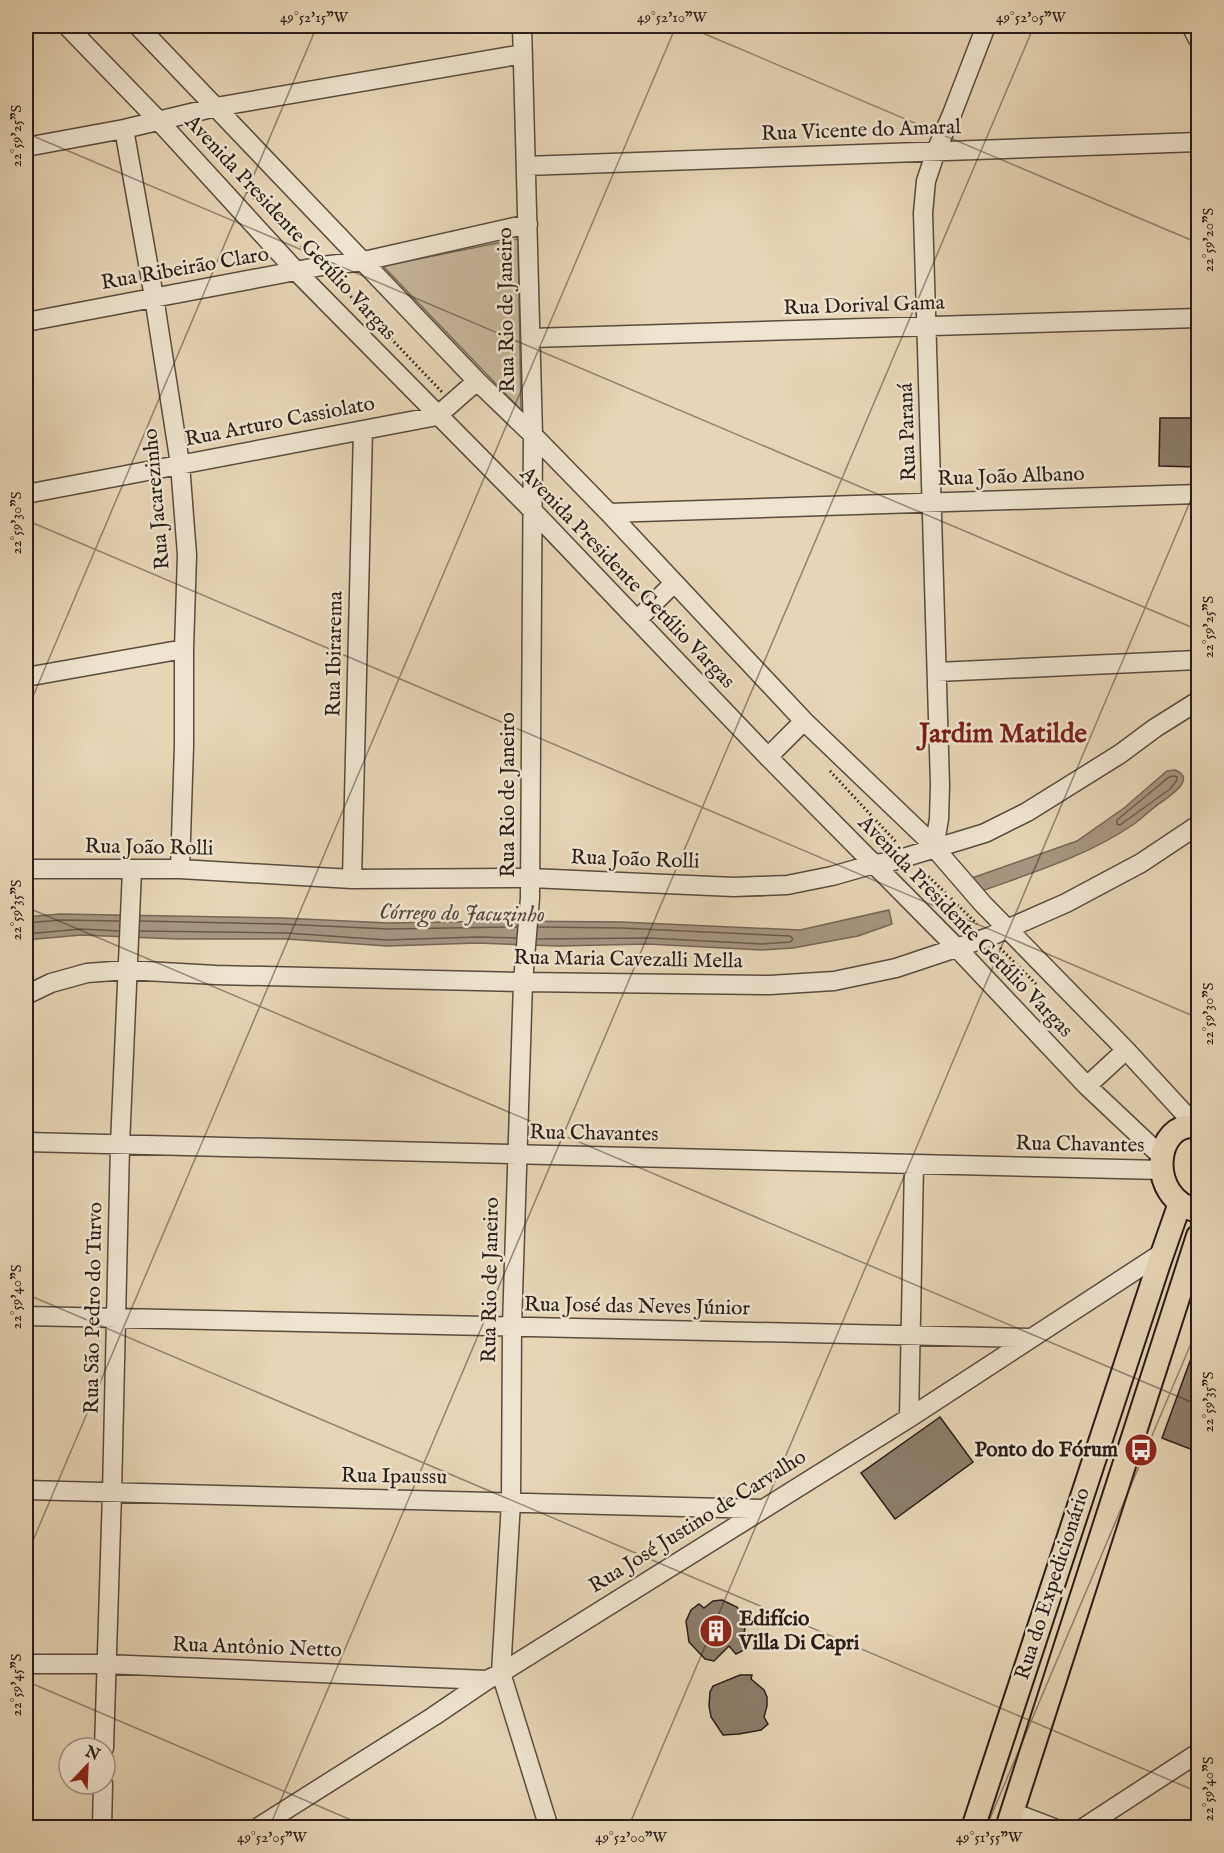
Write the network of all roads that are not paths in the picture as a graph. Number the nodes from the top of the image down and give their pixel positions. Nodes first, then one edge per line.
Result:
1 (67, 26) edge
2 (138, 26) edge
3 (522, 26) edge
4 (986, 26) edge
5 (1191, 26) edge
6 (1198, 39) edge
7 (523, 54) junction
8 (216, 107) junction
9 (158, 120) junction
10 (124, 129) junction
11 (1198, 142) edge
12 (26, 147) edge
13 (936, 151) junction
14 (526, 166) junction
15 (528, 224) junction
16 (364, 261) junction
17 (297, 272) junction
18 (154, 297) junction
19 (1198, 318) edge
20 (26, 322) edge
21 (927, 327) junction
22 (531, 338) junction
23 (477, 381) junction
24 (437, 416) junction
25 (363, 430) junction
26 (533, 435) junction
27 (180, 464) junction
28 (26, 494) edge
29 (1198, 494) edge
30 (933, 503) junction
31 (532, 511) junction
32 (609, 513) junction
33 (674, 583) junction
34 (637, 620) junction
35 (184, 650) junction
36 (1198, 660) edge
37 (937, 672) junction
38 (26, 677) edge
39 (1198, 701) edge
40 (804, 721) junction
41 (768, 757) junction
42 (1198, 825) edge
43 (934, 848) junction
44 (874, 864) junction
45 (26, 868) edge
46 (180, 869) junction
47 (132, 870) junction
48 (530, 878) junction
49 (352, 879) junction
50 (1007, 930) junction
51 (957, 948) junction
52 (127, 970) junction
53 (523, 982) junction
54 (26, 994) edge
55 (1126, 1050) junction
56 (1087, 1086) junction
57 (1197, 1126) edge
58 (26, 1142) edge
59 (120, 1145) junction
60 (517, 1154) junction
61 (1162, 1162) junction
62 (914, 1164) junction
63 (1189, 1207) edge
64 (1198, 1236) edge
65 (1162, 1253) junction
66 (26, 1316) edge
67 (116, 1318) junction
68 (512, 1326) junction
69 (910, 1335) junction
70 (1031, 1338) junction
71 (909, 1418) junction
72 (26, 1490) edge
73 (112, 1493) junction
74 (511, 1502) junction
75 (762, 1509) junction
76 (1057, 1574) junction
77 (1086, 1584) junction
78 (26, 1664) edge
79 (105, 1665) junction
80 (494, 1676) junction
81 (104, 1736) edge
82 (1198, 1753) edge
83 (103, 1796) edge
84 (1009, 1820) edge
85 (102, 1827) edge
86 (257, 1827) edge
87 (549, 1827) edge
88 (973, 1827) edge
89 (1054, 1827) edge
90 (1083, 1827) edge

1 - 9 street, Avenida Presidente Getúlio Vargas
2 - 8 street, Avenida Presidente Getúlio Vargas
3 - 7 street, Rua Rio de Janeiro
4 - 13 street, Rua Paraná
5 - 6 street
7 - 8 street
7 - 14 street, Rua Rio de Janeiro
8 - 9 street
8 - 16 street, Avenida Presidente Getúlio Vargas
9 - 10 street
9 - 17 street, Avenida Presidente Getúlio Vargas
10 - 12 street
10 - 18 street, Rua Jacarezinho
11 - 13 street, Rua Vicente do Amaral
13 - 14 street, Rua Vicente do Amaral
13 - 21 street, Rua Paraná
14 - 15 street, Rua Rio de Janeiro
15 - 16 street, Rua Ribeirão Claro
15 - 22 street, Rua Rio de Janeiro
16 - 17 street, Rua Ribeirão Claro
16 - 23 street, Avenida Presidente Getúlio Vargas
17 - 18 street, Rua Ribeirão Claro
17 - 24 street, Avenida Presidente Getúlio Vargas
18 - 20 street, Rua Ribeirão Claro
18 - 27 street, Rua Jacarezinho
19 - 21 street, Rua Dorival Gama
21 - 22 street, Rua Dorival Gama
21 - 30 street, Rua Paraná
22 - 26 street, Rua Rio de Janeiro
23 - 24 street
23 - 26 street, Avenida Presidente Getúlio Vargas
24 - 25 street, Rua Arturo Cassiolato
24 - 31 street, Avenida Presidente Getúlio Vargas
25 - 27 street, Rua Arturo Cassiolato
25 - 49 street, Rua Ibirarema
26 - 31 street, Rua Rio de Janeiro
26 - 32 street, Avenida Presidente Getúlio Vargas
27 - 28 street, Rua Arturo Cassiolato
27 - 35 street, Rua Jacarezinho
29 - 30 street, Rua João Albano
30 - 32 street, Rua João Albano
30 - 37 street, Rua Paraná
31 - 34 street, Avenida Presidente Getúlio Vargas
31 - 48 street, Rua Rio de Janeiro
32 - 33 street, Avenida Presidente Getúlio Vargas
33 - 34 street
33 - 40 street, Avenida Presidente Getúlio Vargas
34 - 41 street, Avenida Presidente Getúlio Vargas
35 - 38 street
35 - 46 street, Rua Jacarezinho
36 - 37 street
37 - 43 street, Rua Paraná
39 - 43 street, Rua João Rolli
40 - 41 street
40 - 43 street, Avenida Presidente Getúlio Vargas
41 - 44 street, Avenida Presidente Getúlio Vargas
42 - 50 street, Rua Maria Cavezalli Mella
43 - 44 street, Rua João Rolli
43 - 50 street, Avenida Presidente Getúlio Vargas
44 - 48 street, Rua João Rolli
44 - 51 street, Avenida Presidente Getúlio Vargas
45 - 47 street, Rua João Rolli
46 - 47 street, Rua João Rolli
46 - 49 street, Rua João Rolli
47 - 52 street, Rua São Pedro do Turvo
48 - 49 street, Rua João Rolli
48 - 53 street, Rua Rio de Janeiro
50 - 51 street, Rua Maria Cavezalli Mella
50 - 55 street, Avenida Presidente Getúlio Vargas
51 - 53 street, Rua Maria Cavezalli Mella
51 - 56 street, Avenida Presidente Getúlio Vargas
52 - 53 street, Rua Maria Cavezalli Mella
52 - 54 street, Rua Maria Cavezalli Mella
52 - 59 street, Rua São Pedro do Turvo
53 - 60 street, Rua Rio de Janeiro
55 - 56 street
55 - 57 street, Avenida Presidente Getúlio Vargas
56 - 61 street, Avenida Presidente Getúlio Vargas
57 - 61 main road
58 - 59 street, Rua Chavantes
59 - 60 street, Rua Chavantes
59 - 67 street, Rua São Pedro do Turvo
60 - 62 street, Rua Chavantes
60 - 68 street, Rua Rio de Janeiro
61 - 62 street, Rua Chavantes
61 - 63 main road
62 - 69 street
63 - 65 main road, Rua do Expedicionário
64 - 77 main road, Rua do Expedicionário
65 - 70 street, Rua José Justino de Carvalho
65 - 76 main road, Rua do Expedicionário
66 - 67 street, Rua José das Neves Júnior
67 - 68 street, Rua José das Neves Júnior
67 - 73 street, Rua São Pedro do Turvo
68 - 69 street, Rua José das Neves Júnior
68 - 74 street, Rua Rio de Janeiro
69 - 70 street, Rua José das Neves Júnior
69 - 71 street
70 - 71 street, Rua José Justino de Carvalho
71 - 75 street, Rua José Justino de Carvalho
72 - 73 street, Rua Ipaussu
73 - 74 street, Rua Ipaussu
73 - 79 street, Rua São Pedro do Turvo
74 - 75 street, Rua Ipaussu
74 - 80 street, Rua Rio de Janeiro
75 - 80 street, Rua José Justino de Carvalho
76 - 77 main road
76 - 88 main road, Rua do Expedicionário
77 - 84 main road, Rua do Expedicionário
78 - 79 street, Rua Antônio Netto
79 - 80 street, Rua Antônio Netto
79 - 81 street, Rua São Pedro do Turvo
80 - 86 street, Rua José Justino de Carvalho
80 - 87 street
82 - 90 street
83 - 85 street
84 - 89 street

